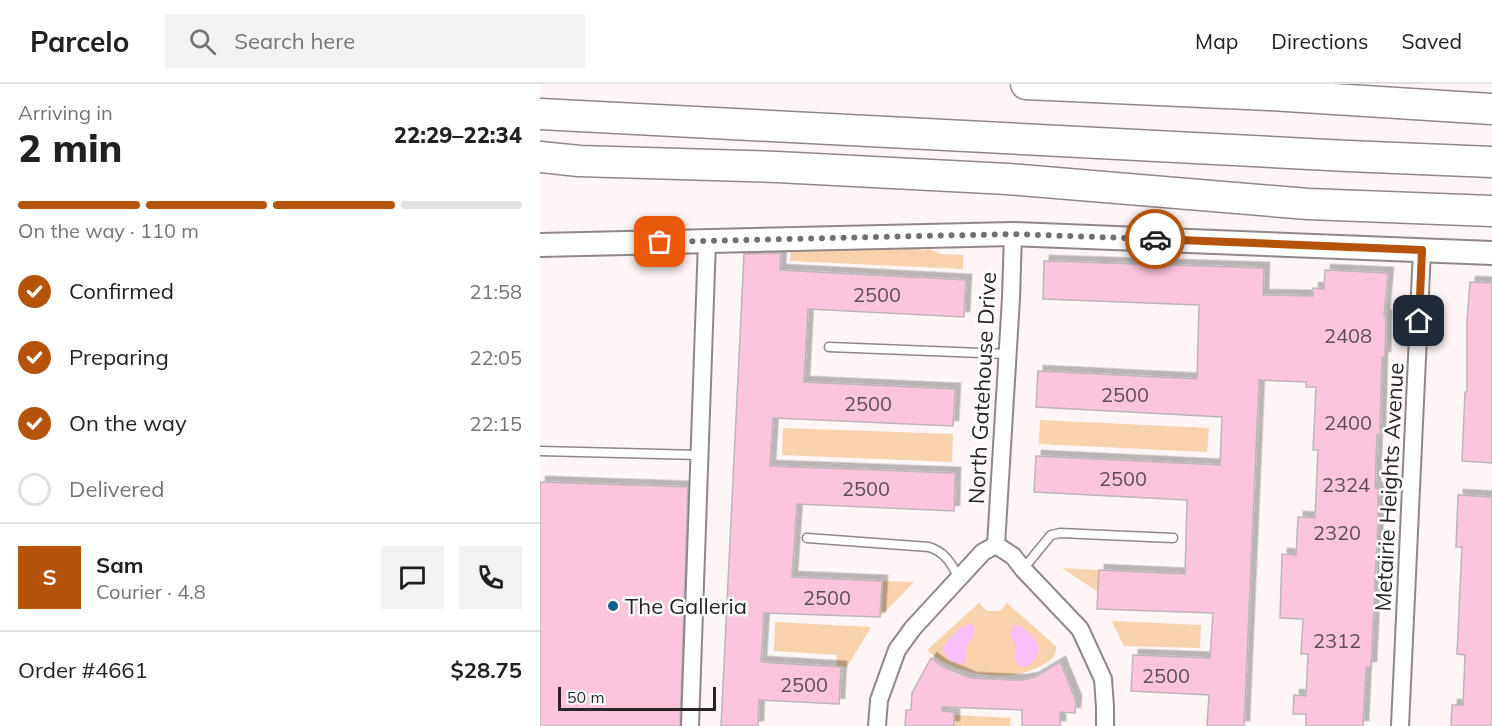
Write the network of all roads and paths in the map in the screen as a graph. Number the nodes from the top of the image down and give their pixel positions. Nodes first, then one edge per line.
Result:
1 (1026, 84) edge
2 (1492, 108) edge
3 (540, 114) edge
4 (540, 157) edge
5 (579, 161) junction
6 (540, 162) edge
7 (1492, 162) edge
8 (1492, 211) edge
9 (1012, 234) junction
10 (707, 241) junction
11 (540, 245) edge
12 (1422, 250) junction
13 (1492, 253) edge
14 (830, 347) dead end
15 (1007, 354) junction
16 (540, 451) edge
17 (700, 455) junction
18 (807, 538) dead end
19 (1173, 538) dead end
20 (996, 544) junction
21 (1023, 569) junction
22 (959, 578) junction
23 (690, 726) edge
24 (877, 726) edge
25 (1105, 726) edge
26 (1400, 726) edge

1 - 2 highway
3 - 7 highway
4 - 5 highway
5 - 6 highway
5 - 8 highway
9 - 10 street
9 - 12 street
9 - 15 street, North Gatehouse Drive
10 - 11 street
10 - 17 street
12 - 13 street
12 - 26 street, Metairie Heights Avenue
14 - 15 lane
15 - 20 street, North Gatehouse Drive
16 - 17 lane
17 - 23 street
18 - 22 lane
19 - 21 lane
20 - 21 street
20 - 22 street
21 - 25 street
22 - 24 street

